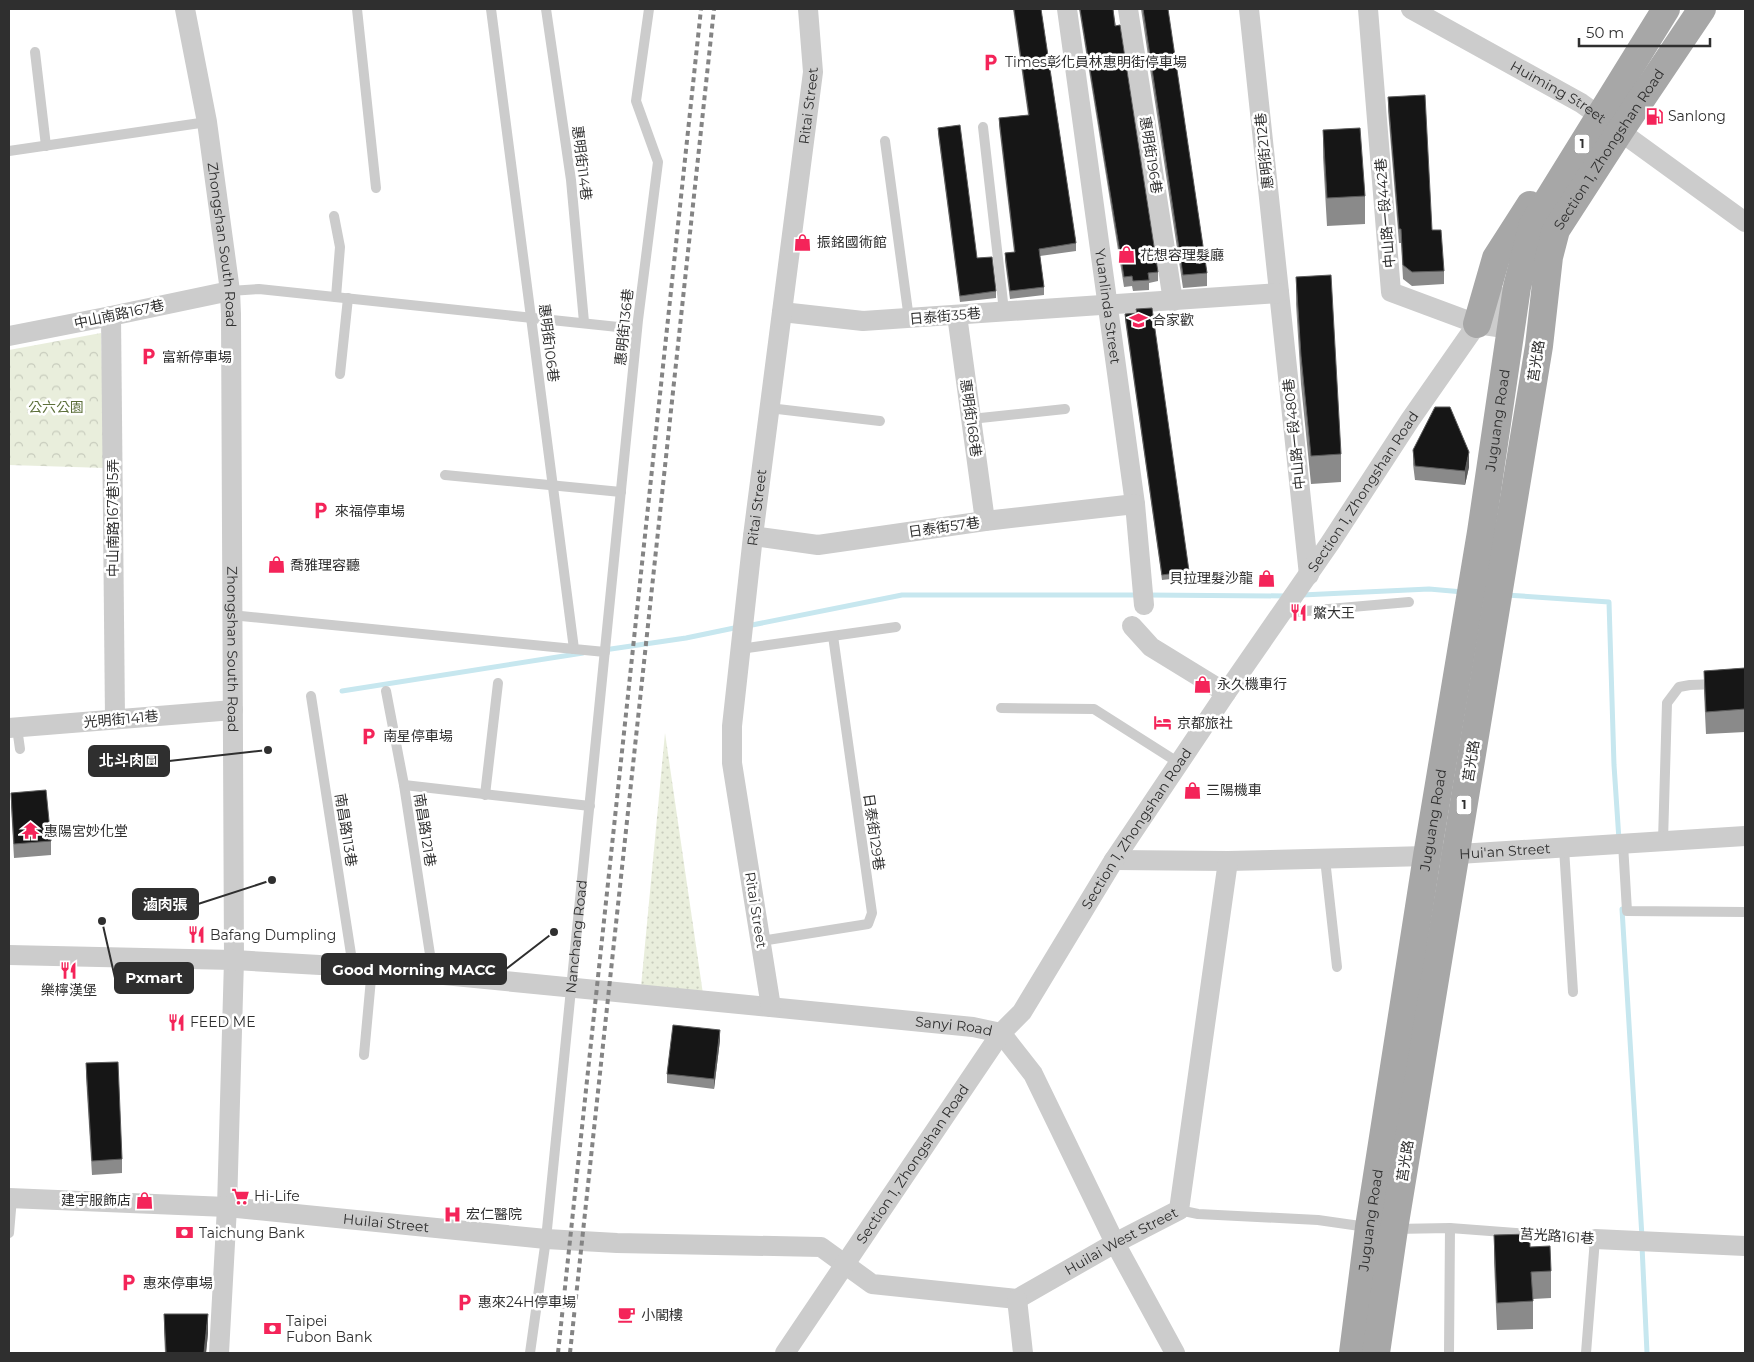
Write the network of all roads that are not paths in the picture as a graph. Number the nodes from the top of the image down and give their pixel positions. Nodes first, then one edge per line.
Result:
1 (185, 9) edge
2 (356, 9) edge
3 (491, 9) edge
4 (546, 9) edge
5 (649, 9) edge
6 (808, 9) edge
7 (1068, 9) edge
8 (1128, 9) edge
9 (1249, 9) edge
10 (1368, 9) edge
11 (1411, 9) edge
12 (1666, 9) edge
13 (1702, 9) edge
14 (35, 52) dead end
15 (208, 122) junction
16 (1610, 123) junction
17 (983, 127) dead end
18 (885, 141) dead end
19 (46, 146) junction
20 (9, 151) edge
21 (1564, 174) junction
22 (376, 188) dead end
23 (334, 216) dead end
24 (1745, 222) edge
25 (1549, 257) junction
26 (1517, 287) junction
27 (230, 290) junction
28 (1279, 293) junction
29 (336, 297) junction
30 (348, 298) junction
31 (1173, 301) junction
32 (1108, 306) junction
33 (1004, 311) junction
34 (782, 312) junction
35 (957, 315) junction
36 (112, 316) junction
37 (532, 317) junction
38 (909, 319) junction
39 (584, 322) junction
40 (1477, 324) junction
41 (637, 329) junction
42 (1511, 329) junction
43 (9, 336) edge
44 (340, 374) dead end
45 (770, 408) junction
46 (1065, 409) dead end
47 (971, 419) junction
48 (880, 422) dead end
49 (445, 475) dead end
50 (553, 486) junction
51 (621, 492) junction
52 (1135, 504) junction
53 (985, 521) junction
54 (753, 536) junction
55 (1309, 574) junction
56 (1409, 602) dead end
57 (1144, 605) dead end
58 (1281, 613) junction
59 (232, 615) junction
60 (1132, 626) dead end
61 (896, 627) dead end
62 (833, 636) junction
63 (574, 649) junction
64 (740, 649) junction
65 (605, 652) junction
66 (498, 683) dead end
67 (1727, 684) edge
68 (386, 691) dead end
69 (1226, 693) junction
70 (311, 696) dead end
71 (1001, 708) dead end
72 (233, 710) junction
73 (115, 719) junction
74 (13, 728) edge
75 (20, 749) dead end
76 (1179, 763) junction
77 (404, 786) junction
78 (485, 795) junction
79 (590, 806) junction
80 (1745, 836) edge
81 (1663, 841) junction
82 (1622, 844) junction
83 (1564, 848) junction
84 (1456, 855) junction
85 (1427, 856) junction
86 (1325, 859) junction
87 (1114, 860) junction
88 (1228, 861) junction
89 (1745, 912) edge
90 (761, 941) junction
91 (9, 955) edge
92 (234, 960) junction
93 (1337, 967) dead end
94 (363, 968) junction
95 (433, 974) junction
96 (572, 988) junction
97 (1573, 992) dead end
98 (771, 1007) junction
99 (1001, 1033) junction
100 (364, 1055) dead end
101 (10, 1198) edge
102 (227, 1207) junction
103 (1180, 1210) junction
104 (1381, 1228) junction
105 (1450, 1228) junction
106 (9, 1233) edge
107 (546, 1239) junction
108 (1595, 1239) junction
109 (1115, 1244) junction
110 (1745, 1246) edge
111 (845, 1266) junction
112 (1017, 1299) junction
113 (219, 1353) edge
114 (530, 1353) edge
115 (785, 1353) edge
116 (1023, 1353) edge
117 (1175, 1353) edge
118 (1353, 1353) edge
119 (1376, 1353) edge
120 (1449, 1353) edge
121 (1586, 1353) edge

1 - 15 street, Zhongshan South Road
2 - 22 lane
3 - 37 lane, 惠明街106巷
4 - 39 lane, 惠明街114巷
5 - 41 lane, 惠明街136巷
6 - 34 street, Ritai Street
7 - 32 street, Yuanlinda Street
8 - 31 street, 惠明街196巷
9 - 28 street, 惠明街212巷
10 - 40 street, 中山路一段442巷
11 - 16 street, Huiming Street
12 - 16 main road, Section 1, Zhongshan Road / 1
13 - 16 main road, Section 1, Zhongshan Road / 1
14 - 19 lane
15 - 19 lane
15 - 27 street, Zhongshan South Road
16 - 21 main road, Section 1, Zhongshan Road / 1
16 - 24 street, Huiming Street
16 - 25 main road, Section 1, Zhongshan Road / 1
17 - 33 lane
18 - 38 lane
19 - 20 lane
21 - 26 main road, Section 1, Zhongshan Road / 1
21 - 40 main road
23 - 29 lane
25 - 26 street, Section 1, Zhongshan Road
25 - 84 main road, 莒光路 / 1
26 - 40 street, Section 1, Zhongshan Road
26 - 42 main road, Juguang Road / 1
27 - 29 lane
27 - 36 street, 中山南路167巷
27 - 59 street, Zhongshan South Road
28 - 31 street, 日泰街35巷
28 - 55 street, 中山路一段480巷
29 - 30 lane
30 - 37 lane
30 - 44 lane
31 - 32 street, 日泰街35巷
32 - 33 street, 日泰街35巷
32 - 52 street, Yuanlinda Street
33 - 35 street, 日泰街35巷
34 - 38 street, 日泰街35巷
34 - 45 street, Ritai Street
35 - 38 street, 日泰街35巷
35 - 47 street, 惠明街168巷
36 - 43 street, 中山南路167巷
36 - 73 street, 中山南路167巷15弄
37 - 39 lane
37 - 50 lane, 惠明街106巷
39 - 41 lane
40 - 42 street, 中山路一段442巷
40 - 55 street, Section 1, Zhongshan Road
41 - 51 lane, 惠明街136巷
42 - 85 main road, Juguang Road / 1
45 - 48 lane
45 - 54 street, Ritai Street
46 - 47 lane
47 - 53 street, 惠明街168巷
49 - 50 lane
50 - 51 lane
50 - 63 lane, 惠明街106巷
51 - 65 lane, 惠明街136巷
52 - 53 street, 日泰街57巷
52 - 57 street, Yuanlinda Street
53 - 54 street, 日泰街57巷
54 - 64 street, Ritai Street
55 - 58 street, Section 1, Zhongshan Road
56 - 58 lane
58 - 69 street, Section 1, Zhongshan Road
59 - 63 lane
59 - 72 street, Zhongshan South Road
60 - 69 street
61 - 62 lane
62 - 64 lane
62 - 90 lane, 日泰街129巷
63 - 65 lane
64 - 90 street, Ritai Street
65 - 79 lane, Nanchang Road
66 - 78 lane
67 - 81 lane
68 - 77 lane, 南昌路121巷
69 - 76 street, Section 1, Zhongshan Road
70 - 94 lane, 南昌路113巷
71 - 76 lane
72 - 73 street, 光明街141巷
72 - 92 street, Zhongshan South Road
73 - 74 street, 光明街141巷
74 - 75 lane
76 - 87 street, Section 1, Zhongshan Road
77 - 78 lane
77 - 95 lane, 南昌路121巷
78 - 79 lane
79 - 96 lane, Nanchang Road
80 - 81 street, Hui'an Street
81 - 82 street, Hui'an Street
82 - 83 street, Hui'an Street
82 - 89 lane
83 - 84 street, Hui'an Street
83 - 97 lane
84 - 85 street, Hui'an Street
84 - 104 main road, 莒光路 / 1
85 - 86 street, Hui'an Street
85 - 104 main road, Juguang Road / 1
86 - 88 street, Hui'an Street
86 - 93 lane
87 - 88 street, Hui'an Street
87 - 99 street, Section 1, Zhongshan Road
88 - 103 street, Huilai West Street
90 - 98 street, Ritai Street
91 - 92 street, Nanchang Road
92 - 94 street, Nanchang Road
92 - 102 street, Zhongshan South Road
94 - 95 street, Nanchang Road
94 - 100 lane, 南昌路113巷
95 - 96 street, Nanchang Road
96 - 98 street, Sanyi Road
96 - 107 lane
98 - 99 street, Sanyi Road
99 - 109 street, Sanyi Road
99 - 111 street, Section 1, Zhongshan Road
101 - 102 street, Huilai Street
101 - 106 lane
102 - 107 street, Huilai Street
102 - 113 street, Zhongshan South Road
103 - 104 lane, 莒光路161巷
103 - 109 street, Huilai West Street
104 - 105 lane, 莒光路161巷
104 - 118 main road, Juguang Road / 1
104 - 119 main road, 莒光路 / 1
105 - 108 lane, 莒光路161巷
105 - 120 lane
107 - 111 street, Huilai Street
107 - 114 lane
108 - 110 street, 莒光路161巷
108 - 121 lane
109 - 112 street, Huilai West Street
109 - 117 street, Sanyi Road
111 - 112 street
111 - 115 street, Section 1, Zhongshan Road
112 - 116 street

